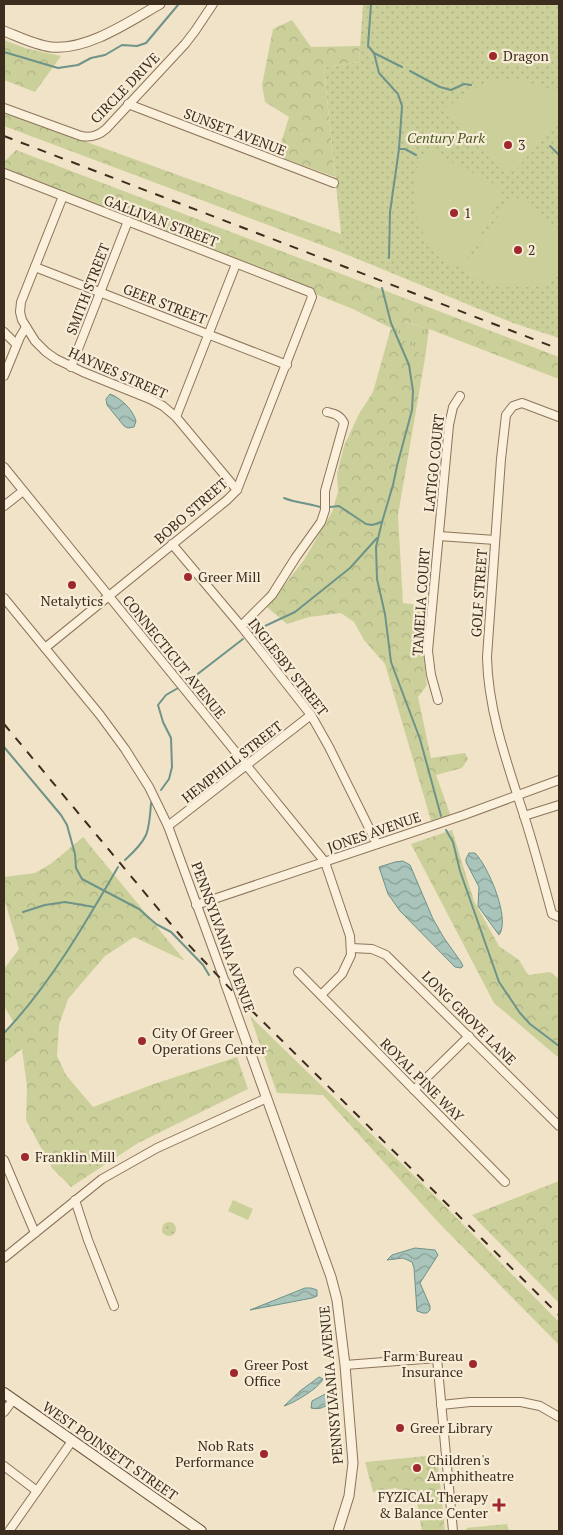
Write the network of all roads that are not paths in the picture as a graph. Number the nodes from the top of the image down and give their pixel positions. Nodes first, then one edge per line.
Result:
1 (160, 4) edge
2 (213, 4) edge
3 (4, 31) edge
4 (128, 104) junction
5 (4, 108) edge
6 (4, 173) edge
7 (334, 183) dead end
8 (62, 196) junction
9 (128, 221) junction
10 (236, 264) junction
11 (35, 267) junction
12 (100, 292) junction
13 (310, 292) joint
14 (26, 327) junction
15 (4, 332) edge
16 (209, 334) junction
17 (16, 344) junction
18 (287, 365) junction
19 (71, 367) junction
20 (4, 376) edge
21 (460, 396) dead end
22 (327, 412) dead end
23 (176, 417) junction
24 (559, 417) edge
25 (4, 467) edge
26 (237, 490) junction
27 (23, 491) junction
28 (4, 506) edge
29 (439, 536) junction
30 (496, 540) junction
31 (172, 544) junction
32 (108, 596) junction
33 (4, 598) edge
34 (241, 626) junction
35 (44, 648) junction
36 (438, 700) dead end
37 (311, 715) junction
38 (247, 766) junction
39 (559, 780) edge
40 (517, 796) junction
41 (559, 804) edge
42 (524, 816) junction
43 (168, 826) junction
44 (376, 844) junction
45 (326, 862) junction
46 (196, 905) junction
47 (559, 917) edge
48 (351, 948) junction
49 (298, 972) dead end
50 (224, 982) joint
51 (320, 996) junction
52 (469, 1036) junction
53 (414, 1090) junction
54 (268, 1098) junction
55 (559, 1126) edge
56 (4, 1160) edge
57 (505, 1182) dead end
58 (75, 1200) junction
59 (35, 1233) junction
60 (4, 1258) edge
61 (114, 1306) dead end
62 (345, 1365) junction
63 (8, 1397) edge
64 (441, 1404) junction
65 (4, 1412) edge
66 (559, 1417) edge
67 (72, 1441) junction
68 (4, 1466) edge
69 (37, 1491) junction
70 (9, 1531) edge
71 (201, 1531) edge
72 (338, 1531) edge
73 (453, 1531) edge

1 - 3 street
2 - 4 street, CIRCLE DRIVE
4 - 5 street, CIRCLE DRIVE
4 - 7 street, SUNSET AVENUE
6 - 8 street, GALLIVAN STREET
8 - 9 street, GALLIVAN STREET
8 - 11 street
9 - 10 street, GALLIVAN STREET
9 - 12 street, SMITH STREET
10 - 13 street, GALLIVAN STREET
10 - 16 street
11 - 12 street, GEER STREET
11 - 14 street
12 - 16 street, GEER STREET
12 - 19 street, SMITH STREET
13 - 18 street, BOBO STREET
14 - 17 street
14 - 19 street, HAYNES STREET
15 - 17 street
16 - 18 street, GEER STREET
16 - 23 street
17 - 20 street
18 - 26 street, BOBO STREET
19 - 23 street, HAYNES STREET
21 - 29 street, LATIGO COURT
22 - 34 street
23 - 26 street, HAYNES STREET
24 - 30 street, GOLF STREET
25 - 27 street, CONNECTICUT AVENUE
26 - 31 street, BOBO STREET
27 - 28 street
27 - 32 street, CONNECTICUT AVENUE
29 - 30 street
29 - 36 street, TAMELIA COURT
30 - 40 street, GOLF STREET
31 - 32 street, BOBO STREET
31 - 34 street, INGLESBY STREET
32 - 35 street, BOBO STREET
32 - 38 street, CONNECTICUT AVENUE
33 - 35 street, PENNSYLVANIA AVENUE
34 - 37 street, INGLESBY STREET
35 - 43 street, PENNSYLVANIA AVENUE
37 - 38 street, HEMPHILL STREET
37 - 44 street, INGLESBY STREET
38 - 43 street, HEMPHILL STREET
38 - 45 street, CONNECTICUT AVENUE
39 - 40 street, JONES AVENUE
40 - 42 street, GOLF STREET
40 - 44 street, JONES AVENUE
41 - 42 street
42 - 47 street, GOLF STREET
43 - 46 street, PENNSYLVANIA AVENUE
44 - 45 street, JONES AVENUE
45 - 46 street, JONES AVENUE
45 - 48 street
46 - 50 street, PENNSYLVANIA AVENUE
48 - 51 street
48 - 52 street, LONG GROVE LANE
49 - 51 street, ROYAL PINE WAY
50 - 54 street, PENNSYLVANIA AVENUE
51 - 53 street, ROYAL PINE WAY
52 - 53 street
52 - 55 street, LONG GROVE LANE
53 - 57 street, ROYAL PINE WAY
54 - 58 street
54 - 62 street, PENNSYLVANIA AVENUE
56 - 59 street
58 - 59 street
58 - 61 street
59 - 60 street
62 - 64 street
62 - 72 street, PENNSYLVANIA AVENUE
63 - 65 street
63 - 67 main road, WEST POINSETT STREET
64 - 66 street
64 - 73 street
67 - 69 street
67 - 71 main road, WEST POINSETT STREET
68 - 69 street
69 - 70 street

